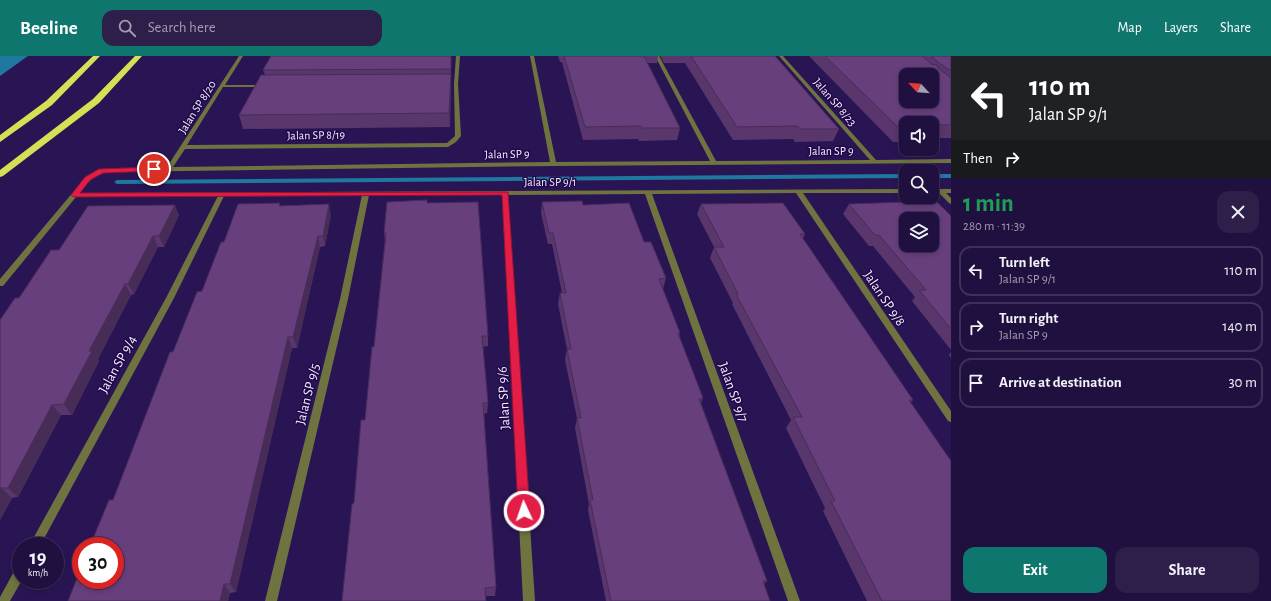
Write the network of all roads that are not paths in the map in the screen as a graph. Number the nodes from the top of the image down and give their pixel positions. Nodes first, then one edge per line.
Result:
1 (97, 56) edge
2 (241, 56) edge
3 (458, 56) edge
4 (532, 56) edge
5 (657, 56) edge
6 (781, 56) edge
7 (138, 57) edge
8 (448, 84) edge
9 (456, 84) junction
10 (222, 86) junction
11 (269, 86) edge
12 (0, 139) edge
13 (183, 147) junction
14 (951, 161) edge
15 (875, 162) junction
16 (714, 163) junction
17 (553, 164) junction
18 (170, 169) junction
19 (0, 174) edge
20 (899, 191) edge
21 (941, 191) joint
22 (951, 191) edge
23 (798, 192) junction
24 (366, 193) junction
25 (505, 193) junction
26 (648, 193) junction
27 (222, 194) junction
28 (74, 195) junction
29 (951, 202) edge
30 (0, 284) edge
31 (951, 418) edge
32 (39, 537) edge
33 (12, 586) edge
34 (4, 601) edge
35 (271, 601) edge
36 (529, 601) edge
37 (794, 601) edge

1 - 12 highway
2 - 10 street, Jalan SP 8/20
3 - 9 street
4 - 17 street
5 - 16 street
6 - 15 street, Jalan SP 8/23
7 - 19 highway
8 - 9 street
9 - 13 street, Jalan SP 8/19
10 - 11 street
10 - 13 street, Jalan SP 8/20
13 - 18 street, Jalan SP 8/20
14 - 15 street, Jalan SP 9
15 - 16 street, Jalan SP 9
16 - 17 street, Jalan SP 9
17 - 18 street, Jalan SP 9
18 - 28 street, Jalan SP 9
20 - 23 street, Jalan SP 9/1
21 - 22 street
21 - 29 street
23 - 26 street, Jalan SP 9/1
23 - 31 street, Jalan SP 9/8
24 - 25 street, Jalan SP 9/1
24 - 27 street, Jalan SP 9/1
24 - 35 street, Jalan SP 9/5
25 - 26 street, Jalan SP 9/1
25 - 36 street, Jalan SP 9/6
26 - 37 street, Jalan SP 9/7
27 - 28 street, Jalan SP 9/1
27 - 32 street, Jalan SP 9/4
28 - 30 street, Jalan SP 9
33 - 34 street

